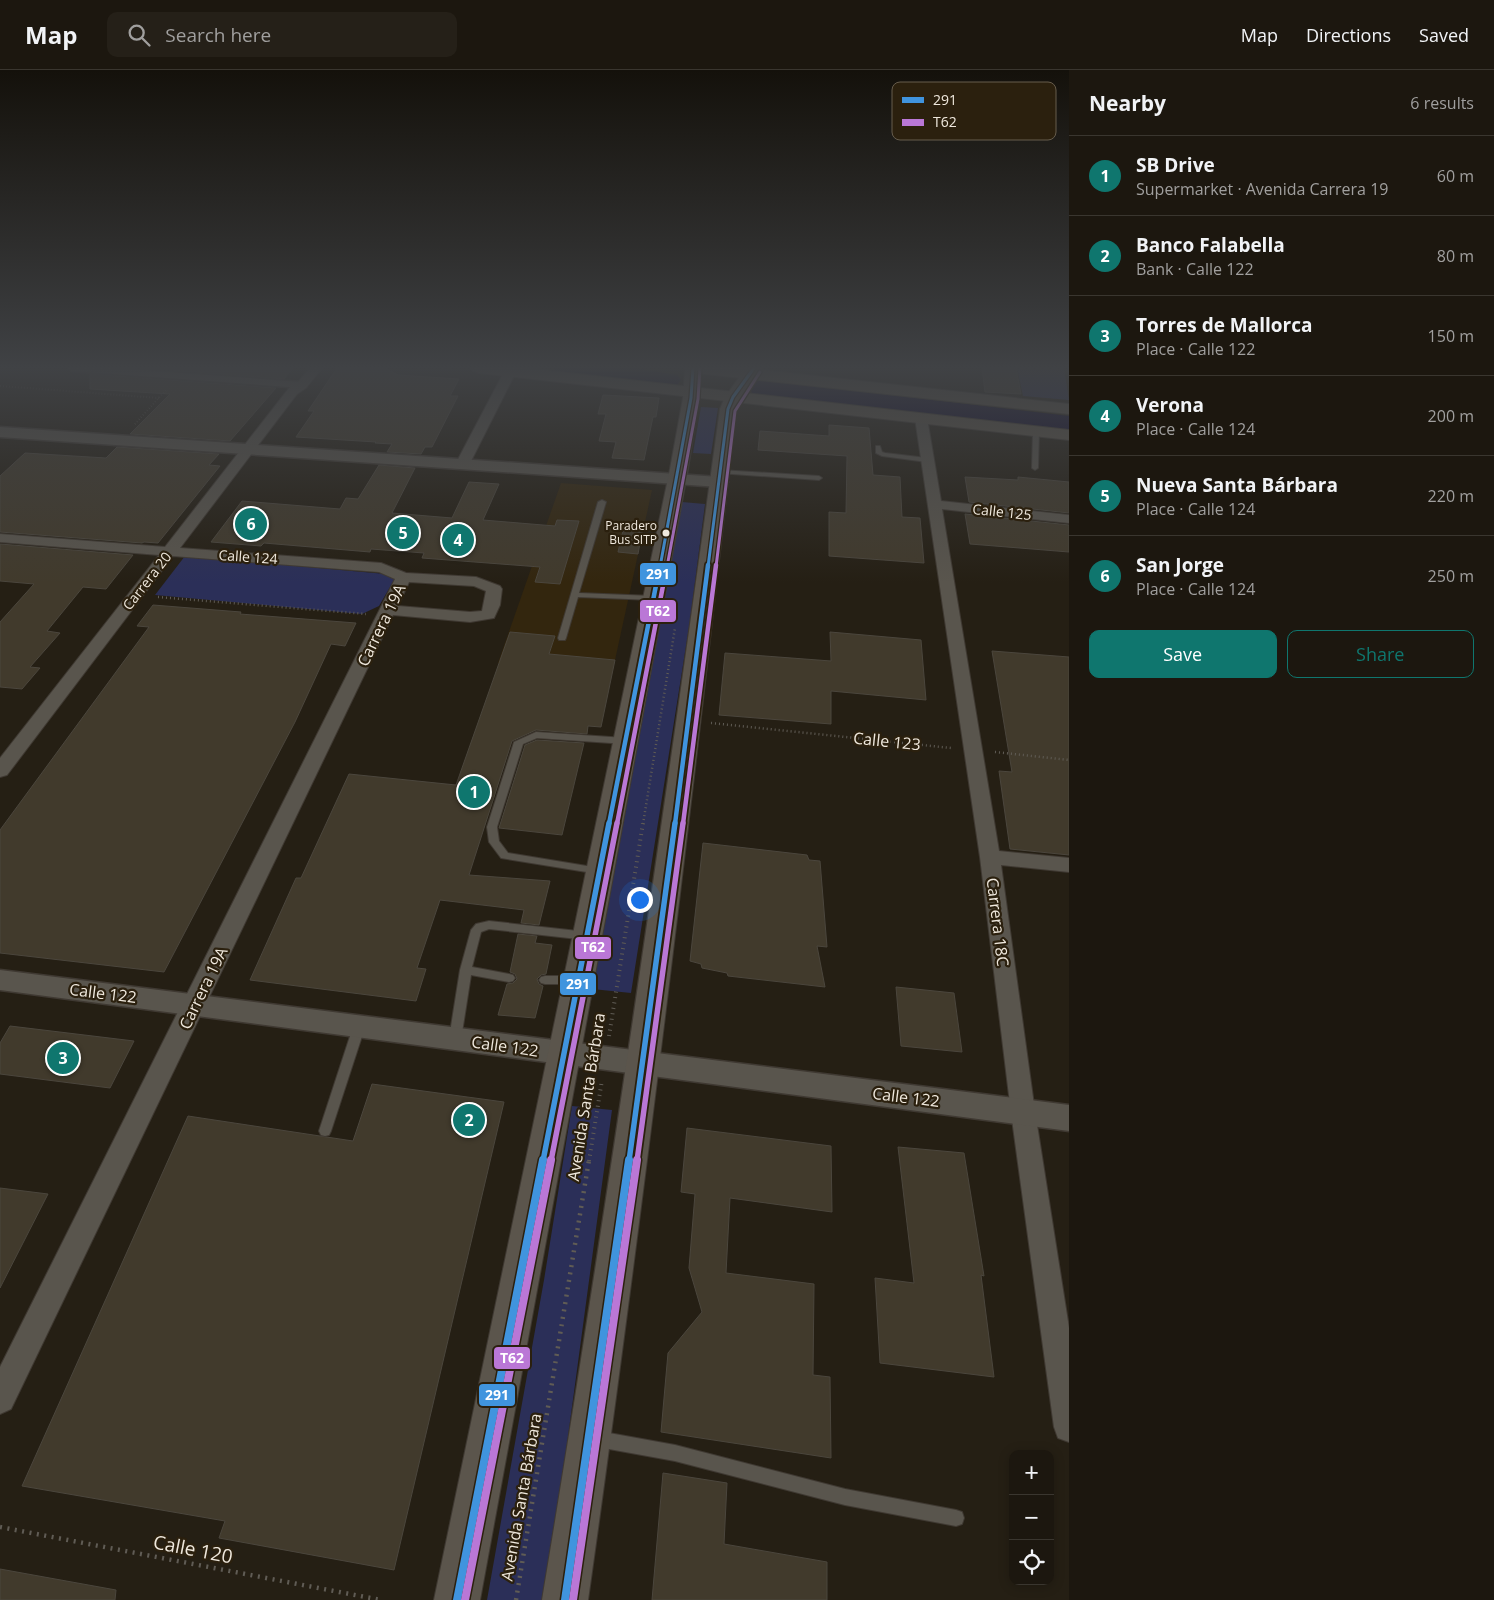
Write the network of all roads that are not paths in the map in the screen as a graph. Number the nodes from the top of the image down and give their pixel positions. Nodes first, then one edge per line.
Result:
1 (102, 439) edge
2 (256, 439) edge
3 (475, 439) edge
4 (683, 439) edge
5 (724, 439) edge
6 (924, 439) edge
7 (1036, 439) edge
8 (878, 447) dead end
9 (248, 450) junction
10 (927, 460) junction
11 (462, 465) junction
12 (1035, 468) dead end
13 (720, 477) junction
14 (819, 478) dead end
15 (676, 479) junction
16 (602, 502) dead end
17 (934, 504) junction
18 (1069, 519) edge
19 (0, 538) edge
20 (171, 551) junction
21 (404, 577) junction
22 (574, 595) junction
23 (653, 598) junction
24 (387, 613) junction
25 (562, 638) dead end
26 (626, 741) junction
27 (0, 771) edge
28 (990, 857) junction
29 (1069, 865) edge
30 (600, 871) junction
31 (588, 936) junction
32 (466, 970) junction
33 (509, 978) dead end
34 (0, 980) edge
35 (545, 980) dead end
36 (579, 980) junction
37 (195, 1005) junction
38 (359, 1026) junction
39 (455, 1040) junction
40 (565, 1054) junction
41 (623, 1061) junction
42 (1023, 1112) junction
43 (1069, 1118) edge
44 (325, 1132) dead end
45 (0, 1399) edge
46 (1069, 1427) edge
47 (590, 1438) junction
48 (956, 1518) dead end
49 (457, 1600) edge
50 (565, 1600) edge

1 - 9 street
2 - 9 street, Carrera 20
3 - 11 street
4 - 15 main road
5 - 13 main road
6 - 10 street, Carrera 18C
7 - 12 lane
8 - 10 lane
9 - 11 street
9 - 20 street, Carrera 20
10 - 17 street, Carrera 18C
11 - 15 street
13 - 14 lane
13 - 15 street
13 - 41 main road
15 - 23 main road
16 - 22 lane
17 - 18 street, Calle 125
17 - 28 street, Carrera 18C
19 - 20 street, Calle 124
20 - 21 street, Calle 124
20 - 27 street, Carrera 20
21 - 24 street, Carrera 19A
21 - 24 street, Calle 124
22 - 23 lane
22 - 25 lane
23 - 26 main road
24 - 37 street, Carrera 19A
26 - 30 main road
26 - 30 lane
28 - 29 street
28 - 42 street, Carrera 18C
30 - 31 main road
31 - 32 lane
31 - 36 main road
32 - 33 lane
32 - 39 lane
34 - 37 street, Calle 122
35 - 36 lane
36 - 40 main road
37 - 38 street, Calle 122
37 - 45 street, Carrera 19A
38 - 39 street, Calle 122
38 - 44 lane
39 - 40 street, Calle 122
40 - 41 street, Calle 122
40 - 49 main road
41 - 42 street, Calle 122
41 - 47 main road
42 - 43 street, Calle 122
42 - 46 street, Carrera 18C
47 - 48 lane
47 - 50 main road

